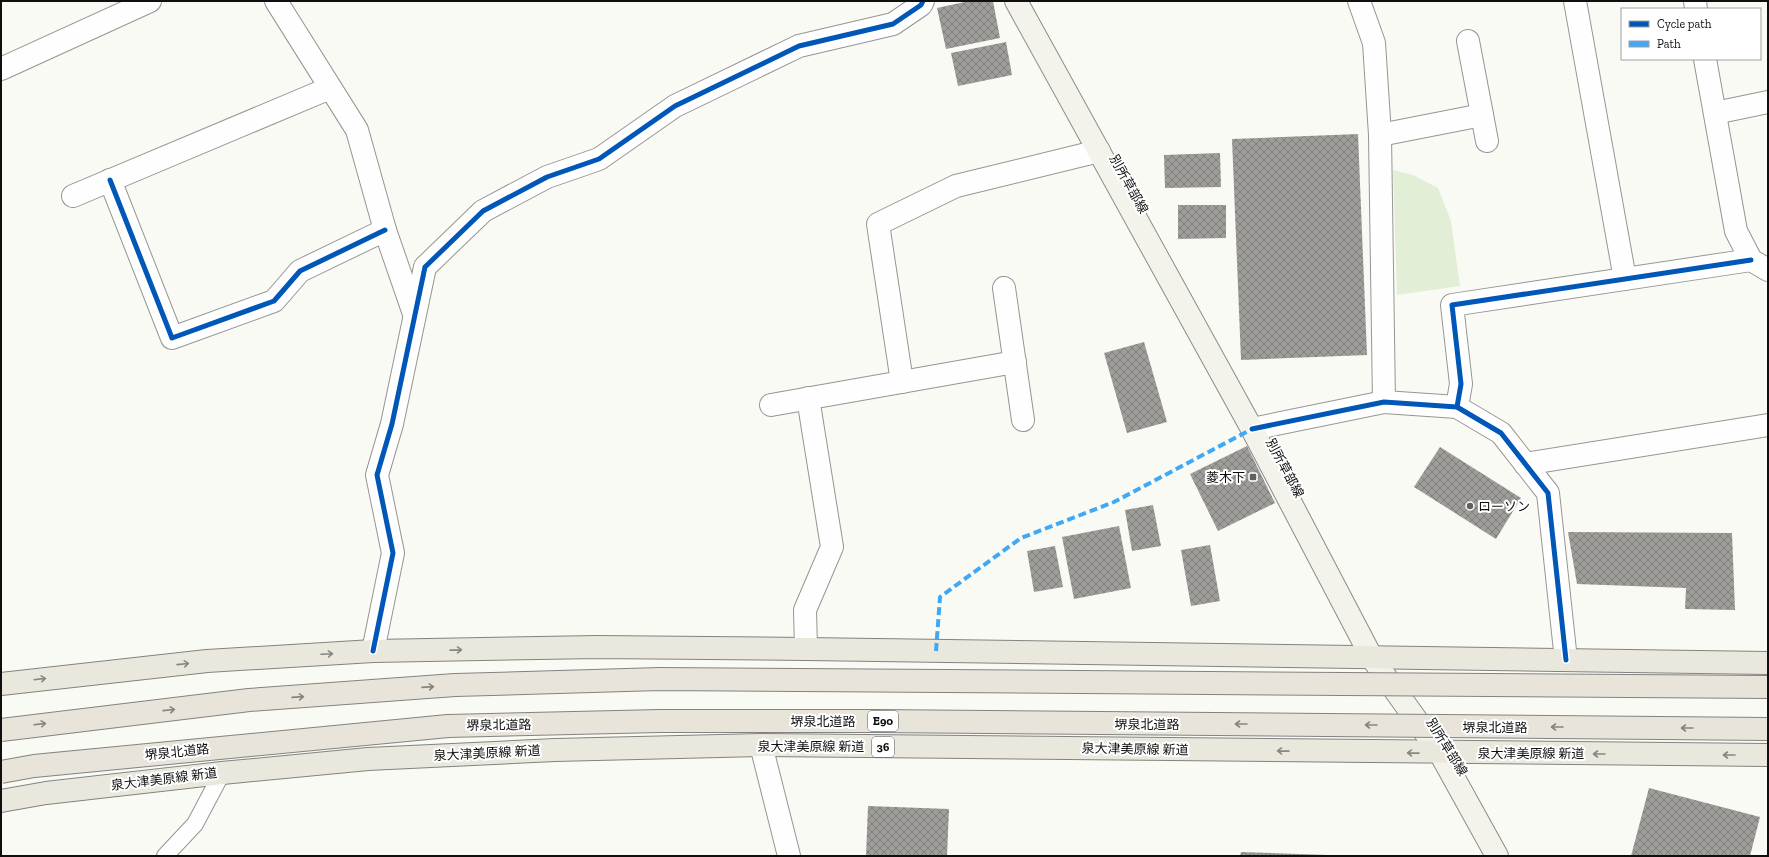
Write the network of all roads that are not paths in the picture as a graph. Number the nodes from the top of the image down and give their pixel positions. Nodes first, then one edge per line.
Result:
1 (150, 1) edge
2 (276, 1) edge
3 (923, 1) edge
4 (1016, 1) edge
5 (1359, 1) edge
6 (1575, 1) edge
7 (1468, 41) dead end
8 (1705, 60) edge
9 (1, 69) edge
10 (330, 88) junction
11 (1768, 102) edge
12 (1715, 113) junction
13 (1482, 116) junction
14 (1380, 135) junction
15 (1487, 141) dead end
16 (1099, 151) junction
17 (110, 180) junction
18 (73, 196) dead end
19 (385, 230) junction
20 (1760, 265) edge
21 (1625, 279) junction
22 (1004, 288) dead end
23 (414, 314) junction
24 (1015, 362) junction
25 (902, 382) junction
26 (808, 398) junction
27 (1384, 402) junction
28 (771, 405) dead end
29 (1456, 407) junction
30 (1023, 420) dead end
31 (1768, 424) edge
32 (1252, 429) junction
33 (1525, 464) junction
34 (806, 648) junction
35 (373, 651) junction
36 (1372, 658) junction
37 (1566, 660) junction
38 (1768, 663) edge
39 (1, 684) edge
40 (1768, 688) edge
41 (1768, 729) edge
42 (1, 730) edge
43 (762, 745) junction
44 (1440, 753) junction
45 (1768, 755) edge
46 (1, 772) edge
47 (222, 773) junction
48 (1, 801) edge
49 (165, 856) edge
50 (789, 856) edge
51 (1497, 856) edge

1 - 9 street
2 - 10 street
3 - 23 street
4 - 16 main road, 別所草部線
5 - 14 street
6 - 21 street
7 - 13 street
8 - 12 street
10 - 17 street
10 - 19 street
11 - 12 street
12 - 20 street
13 - 14 street
13 - 15 street
14 - 27 street
16 - 25 street
16 - 32 main road, 別所草部線
17 - 18 street
17 - 19 street
19 - 23 street
20 - 21 street
21 - 29 street
22 - 24 street
23 - 35 street
24 - 25 street
24 - 30 street
25 - 26 street
26 - 28 street
26 - 34 street
27 - 29 street
27 - 32 street
29 - 33 street
31 - 33 street
32 - 36 main road, 別所草部線
33 - 37 street
35 -> 34 main road
34 - 36 main road
39 -> 35 main road
36 - 37 main road
36 - 44 main road, 別所草部線
37 - 38 main road
42 -> 40 highway, bridge
41 -> 46 highway, 堺泉北道路 / E90, bridge
44 -> 43 main road, 泉大津美原線 新道 / 36
43 - 47 main road, 泉大津美原線 新道 / 36
43 - 50 street
45 -> 44 main road, 泉大津美原線 新道 / 36
44 - 51 main road, 別所草部線
47 - 48 main road, 泉大津美原線 新道 / 36
47 - 49 lane

